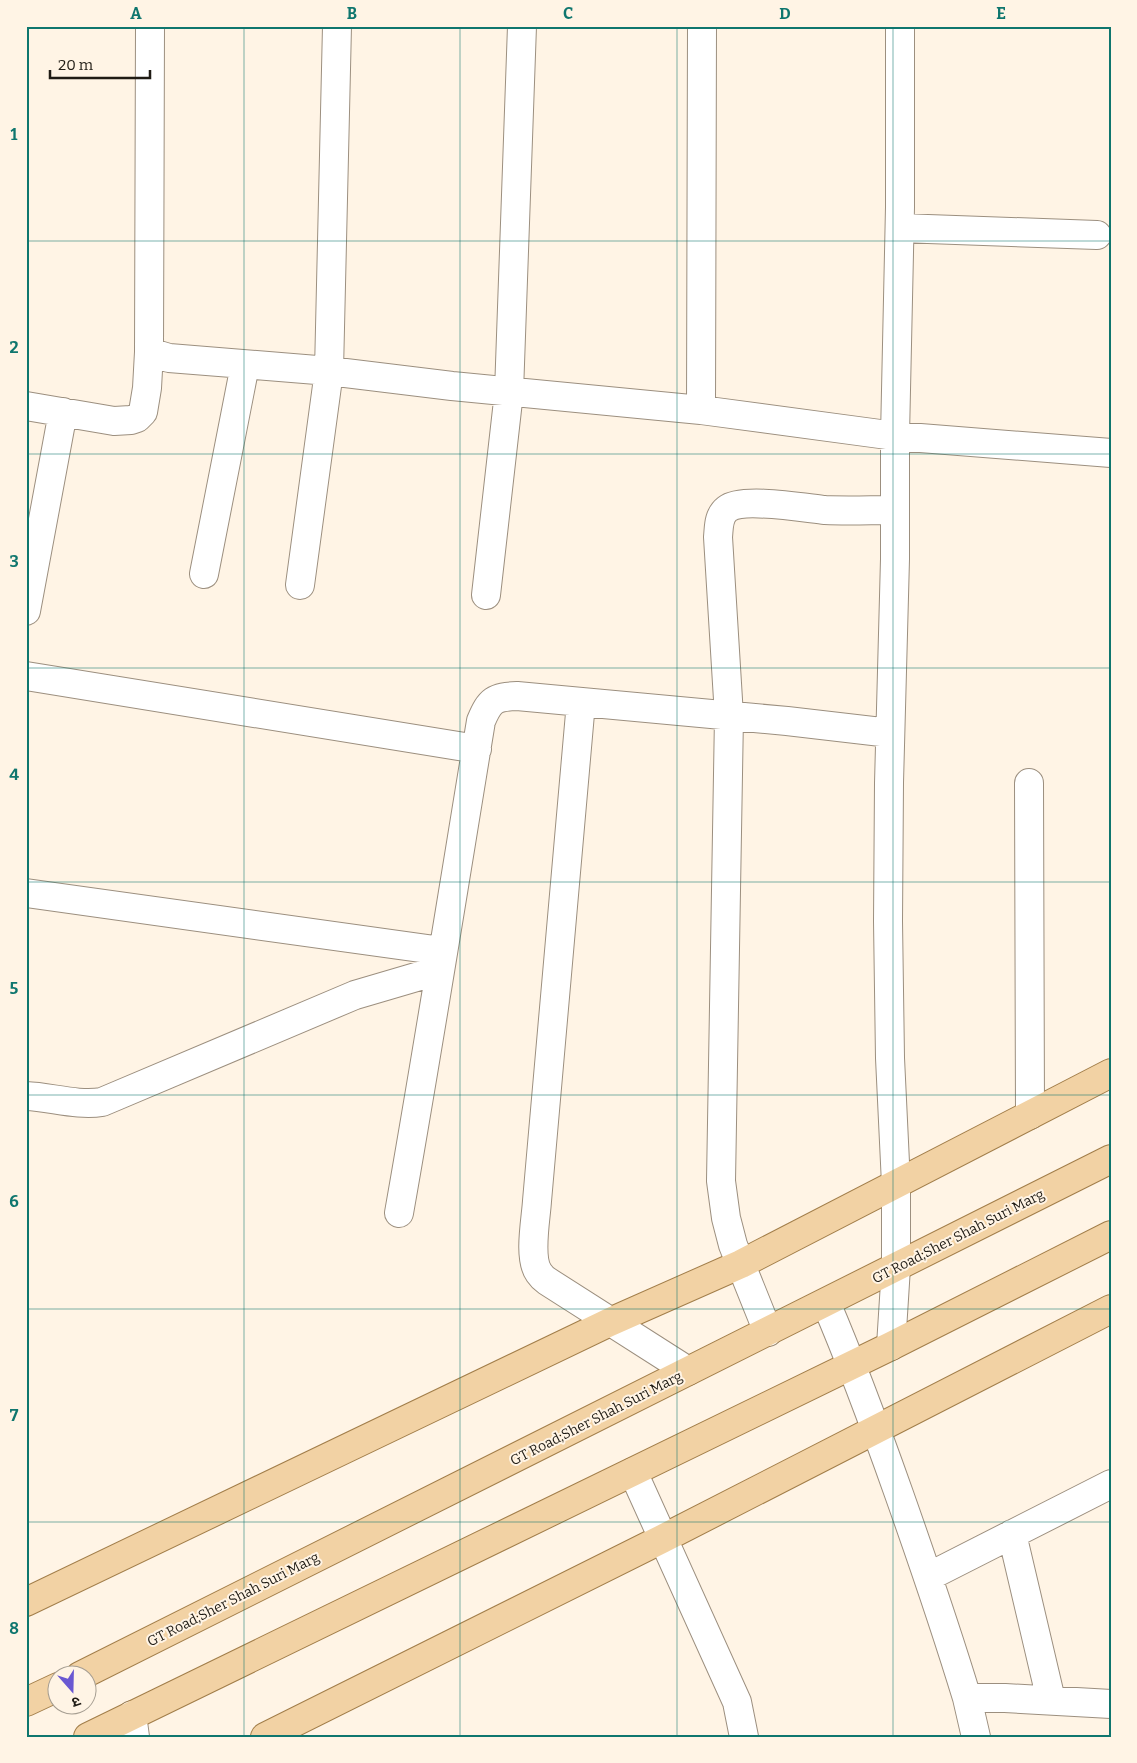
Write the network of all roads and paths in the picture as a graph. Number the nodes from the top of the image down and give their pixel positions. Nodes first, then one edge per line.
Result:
1 (150, 26) edge
2 (337, 26) edge
3 (522, 26) edge
4 (702, 26) edge
5 (900, 26) edge
6 (900, 228) junction
7 (1097, 235) dead end
8 (148, 352) junction
9 (245, 365) junction
10 (330, 371) junction
11 (509, 392) junction
12 (26, 406) edge
13 (701, 410) junction
14 (63, 412) junction
15 (895, 436) junction
16 (1111, 453) edge
17 (894, 510) junction
18 (204, 574) dead end
19 (300, 585) dead end
20 (486, 594) dead end
21 (26, 611) edge
22 (26, 676) edge
23 (581, 702) junction
24 (729, 716) junction
25 (890, 733) junction
26 (477, 748) junction
27 (1029, 783) dead end
28 (26, 893) edge
29 (441, 960) junction
30 (1111, 1073) edge
31 (26, 1096) edge
32 (1030, 1115) junction
33 (1111, 1159) edge
34 (896, 1184) junction
35 (399, 1213) dead end
36 (1111, 1236) edge
37 (741, 1264) junction
38 (896, 1267) junction
39 (826, 1303) junction
40 (1111, 1309) edge
41 (610, 1322) junction
42 (768, 1332) junction
43 (891, 1346) junction
44 (852, 1365) junction
45 (688, 1371) junction
46 (876, 1429) junction
47 (633, 1472) junction
48 (1111, 1484) edge
49 (1012, 1534) junction
50 (662, 1539) junction
51 (928, 1577) junction
52 (26, 1602) edge
53 (98, 1667) edge
54 (48, 1692) edge
55 (967, 1698) junction
56 (1051, 1700) junction
57 (26, 1702) edge
58 (1111, 1704) edge
59 (133, 1726) edge
60 (88, 1737) edge
61 (265, 1737) edge
62 (744, 1737) edge
63 (976, 1737) edge

1 - 8 street
2 - 10 street
3 - 11 street
4 - 13 street
5 - 6 street
6 - 7 street
6 - 15 street
8 - 9 street
8 - 14 street
9 - 10 street
9 - 18 street
10 - 11 street
10 - 19 street
11 - 13 street
11 - 20 street
12 - 14 street
13 - 15 street
14 - 21 street
15 - 16 street
15 - 17 street
17 - 24 street
17 - 25 street
22 - 26 street
23 - 24 street
23 - 26 street
23 - 41 street
24 - 25 street
24 - 37 street
25 - 34 street
26 - 29 street
27 - 32 street
28 - 29 street
29 - 31 street
29 - 35 street
30 - 32 main road
32 - 34 main road
33 - 38 main road, GT Road;Sher Shah Suri Marg
34 - 37 main road
34 - 38 street
36 - 43 main road
37 - 41 main road
37 - 42 street
38 - 39 main road, GT Road;Sher Shah Suri Marg
38 - 43 street
39 - 42 main road, GT Road;Sher Shah Suri Marg
39 - 44 street
40 - 46 main road
41 - 45 street
41 - 52 main road
42 - 45 main road, GT Road;Sher Shah Suri Marg
43 - 44 main road
44 - 46 street
44 - 47 main road
45 - 53 main road, GT Road;Sher Shah Suri Marg
46 - 50 main road
46 - 51 street
47 - 50 street
47 - 59 main road
48 - 49 street
49 - 51 street
49 - 56 street
50 - 61 main road
50 - 62 street
51 - 55 street
54 - 57 main road
55 - 56 street
55 - 63 street
56 - 58 street
59 - 60 main road

